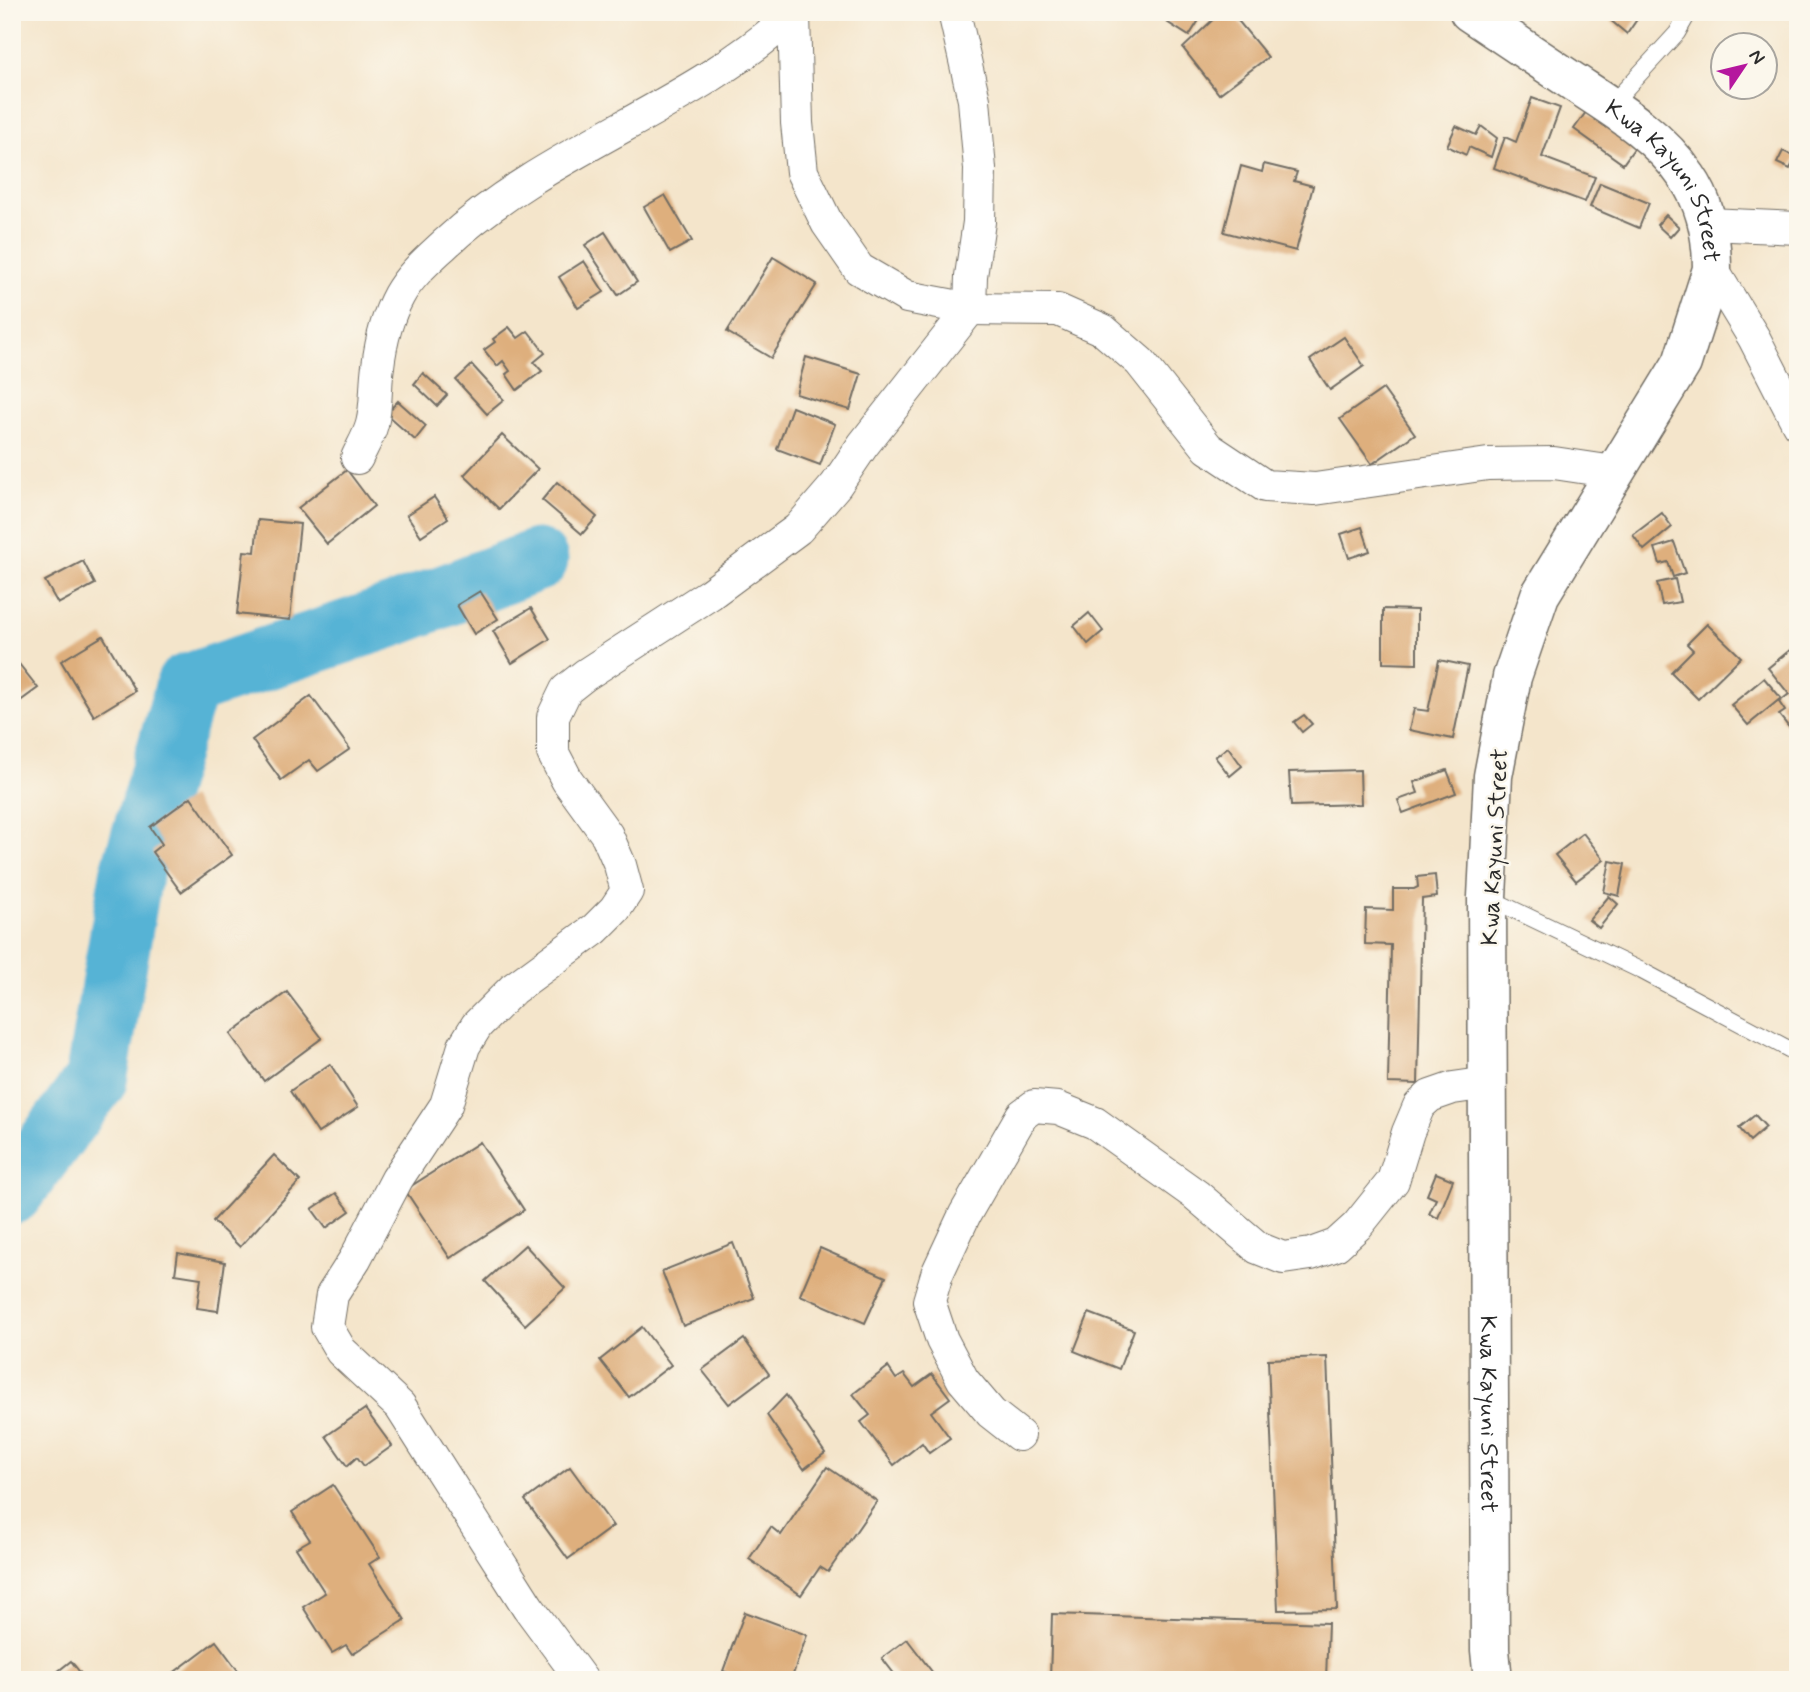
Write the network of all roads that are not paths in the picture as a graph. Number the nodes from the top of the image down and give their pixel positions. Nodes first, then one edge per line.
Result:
1 (954, 12) edge
2 (1469, 12) edge
3 (1689, 12) edge
4 (795, 13) edge
5 (1610, 106) junction
6 (1707, 224) junction
7 (1798, 228) edge
8 (1712, 269) junction
9 (970, 309) junction
10 (1798, 424) edge
11 (358, 458) dead end
12 (1614, 472) junction
13 (1487, 897) junction
14 (1798, 1054) edge
15 (1488, 1083) junction
16 (1020, 1435) dead end
17 (582, 1680) edge
18 (1493, 1680) edge

1 - 9 street
2 - 5 street, Kwa Kayuni Street
3 - 5 lane
4 - 9 street
4 - 11 street
5 - 6 street, Kwa Kayuni Street
6 - 7 street
6 - 8 street, Kwa Kayuni Street
8 - 10 street
8 - 12 street, Kwa Kayuni Street
9 - 12 street
9 - 17 street
12 - 13 street, Kwa Kayuni Street
13 - 14 lane
13 - 15 street, Kwa Kayuni Street
15 - 16 street
15 - 18 street, Kwa Kayuni Street

